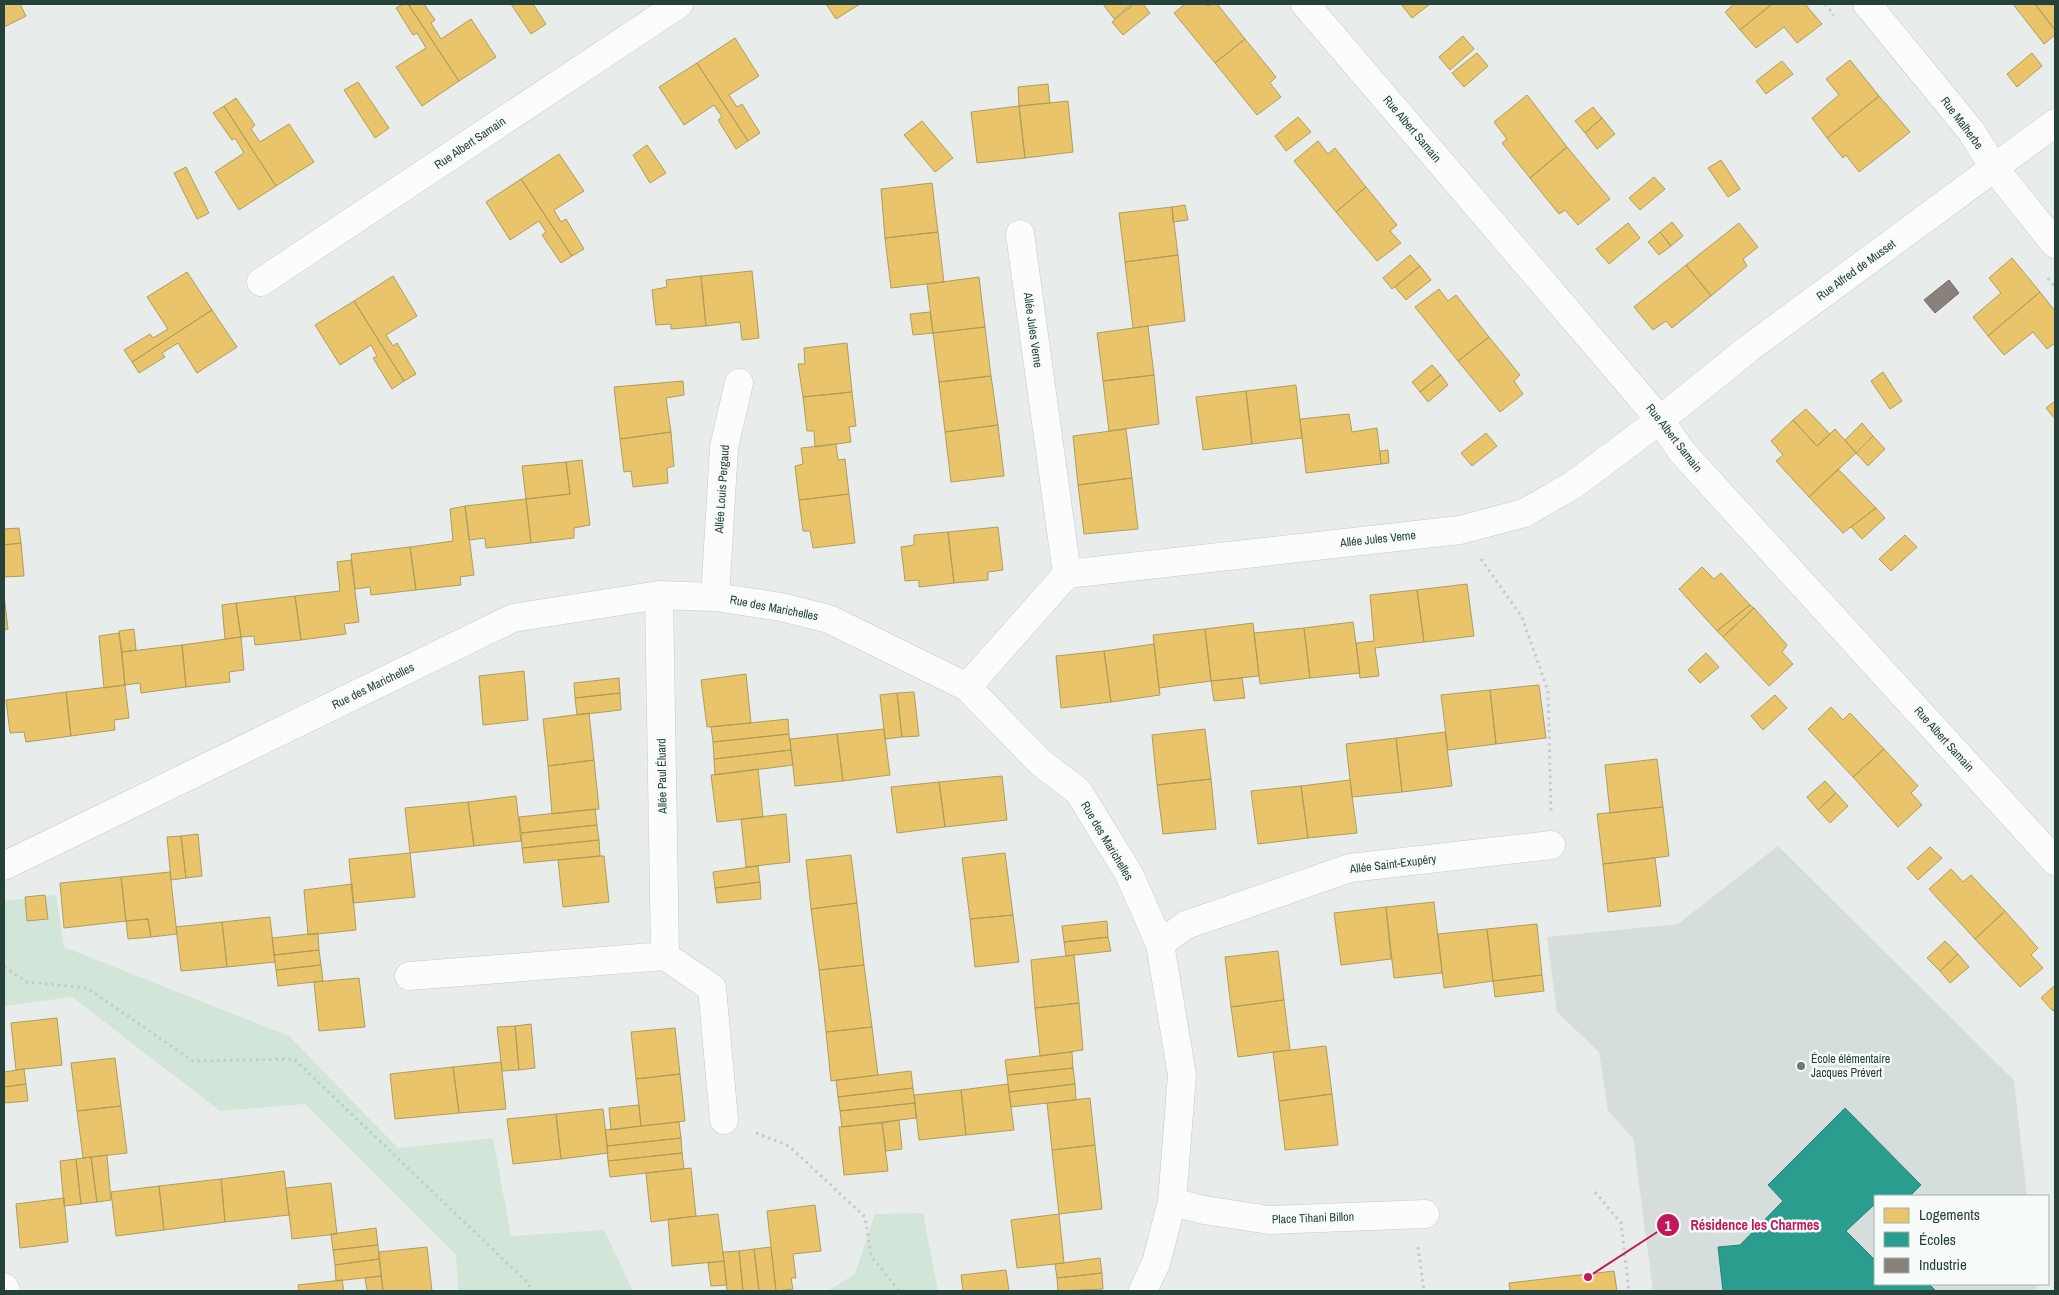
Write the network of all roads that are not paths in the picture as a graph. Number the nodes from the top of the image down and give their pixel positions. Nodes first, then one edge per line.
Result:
1 (679, 4) edge
2 (1305, 4) edge
3 (1867, 4) edge
4 (2055, 123) edge
5 (1995, 169) junction
6 (1020, 234) dead end
7 (2055, 244) edge
8 (262, 282) dead end
9 (739, 383) dead end
10 (1660, 420) junction
11 (1067, 574) junction
12 (659, 595) junction
13 (715, 597) junction
14 (967, 687) junction
15 (1551, 845) road end
16 (2055, 861) edge
17 (4, 865) edge
18 (1160, 944) junction
19 (666, 956) junction
20 (409, 976) dead end
21 (724, 1120) road end
22 (1172, 1202) junction
23 (1420, 1214) road end
24 (4, 1287) edge
25 (6, 1291) edge
26 (1143, 1291) edge

1 - 8 street, Rue Albert Samain
2 - 10 street, Rue Albert Samain
3 - 5 street, Rue Malherbe
4 - 5 street, Rue Alfred de Musset
5 - 7 street, Rue Malherbe
5 - 10 street, Rue Alfred de Musset
6 - 11 street, Allée Jules Verne
9 - 13 street, Allée Louis Pergaud
10 - 11 street, Allée Jules Verne
10 - 16 street, Rue Albert Samain
11 - 14 street
12 - 13 street, Rue des Marichelles
12 - 17 street, Rue des Marichelles
12 - 19 street, Allée Paul Éluard
13 - 14 street, Rue des Marichelles
14 - 18 street, Rue des Marichelles
15 - 18 street, Allée Saint-Exupéry
18 - 22 street, Rue des Marichelles
19 - 20 street
19 - 21 street
22 - 23 street, Place Tihani Billon
22 - 26 street, Rue des Marichelles
24 - 25 street

